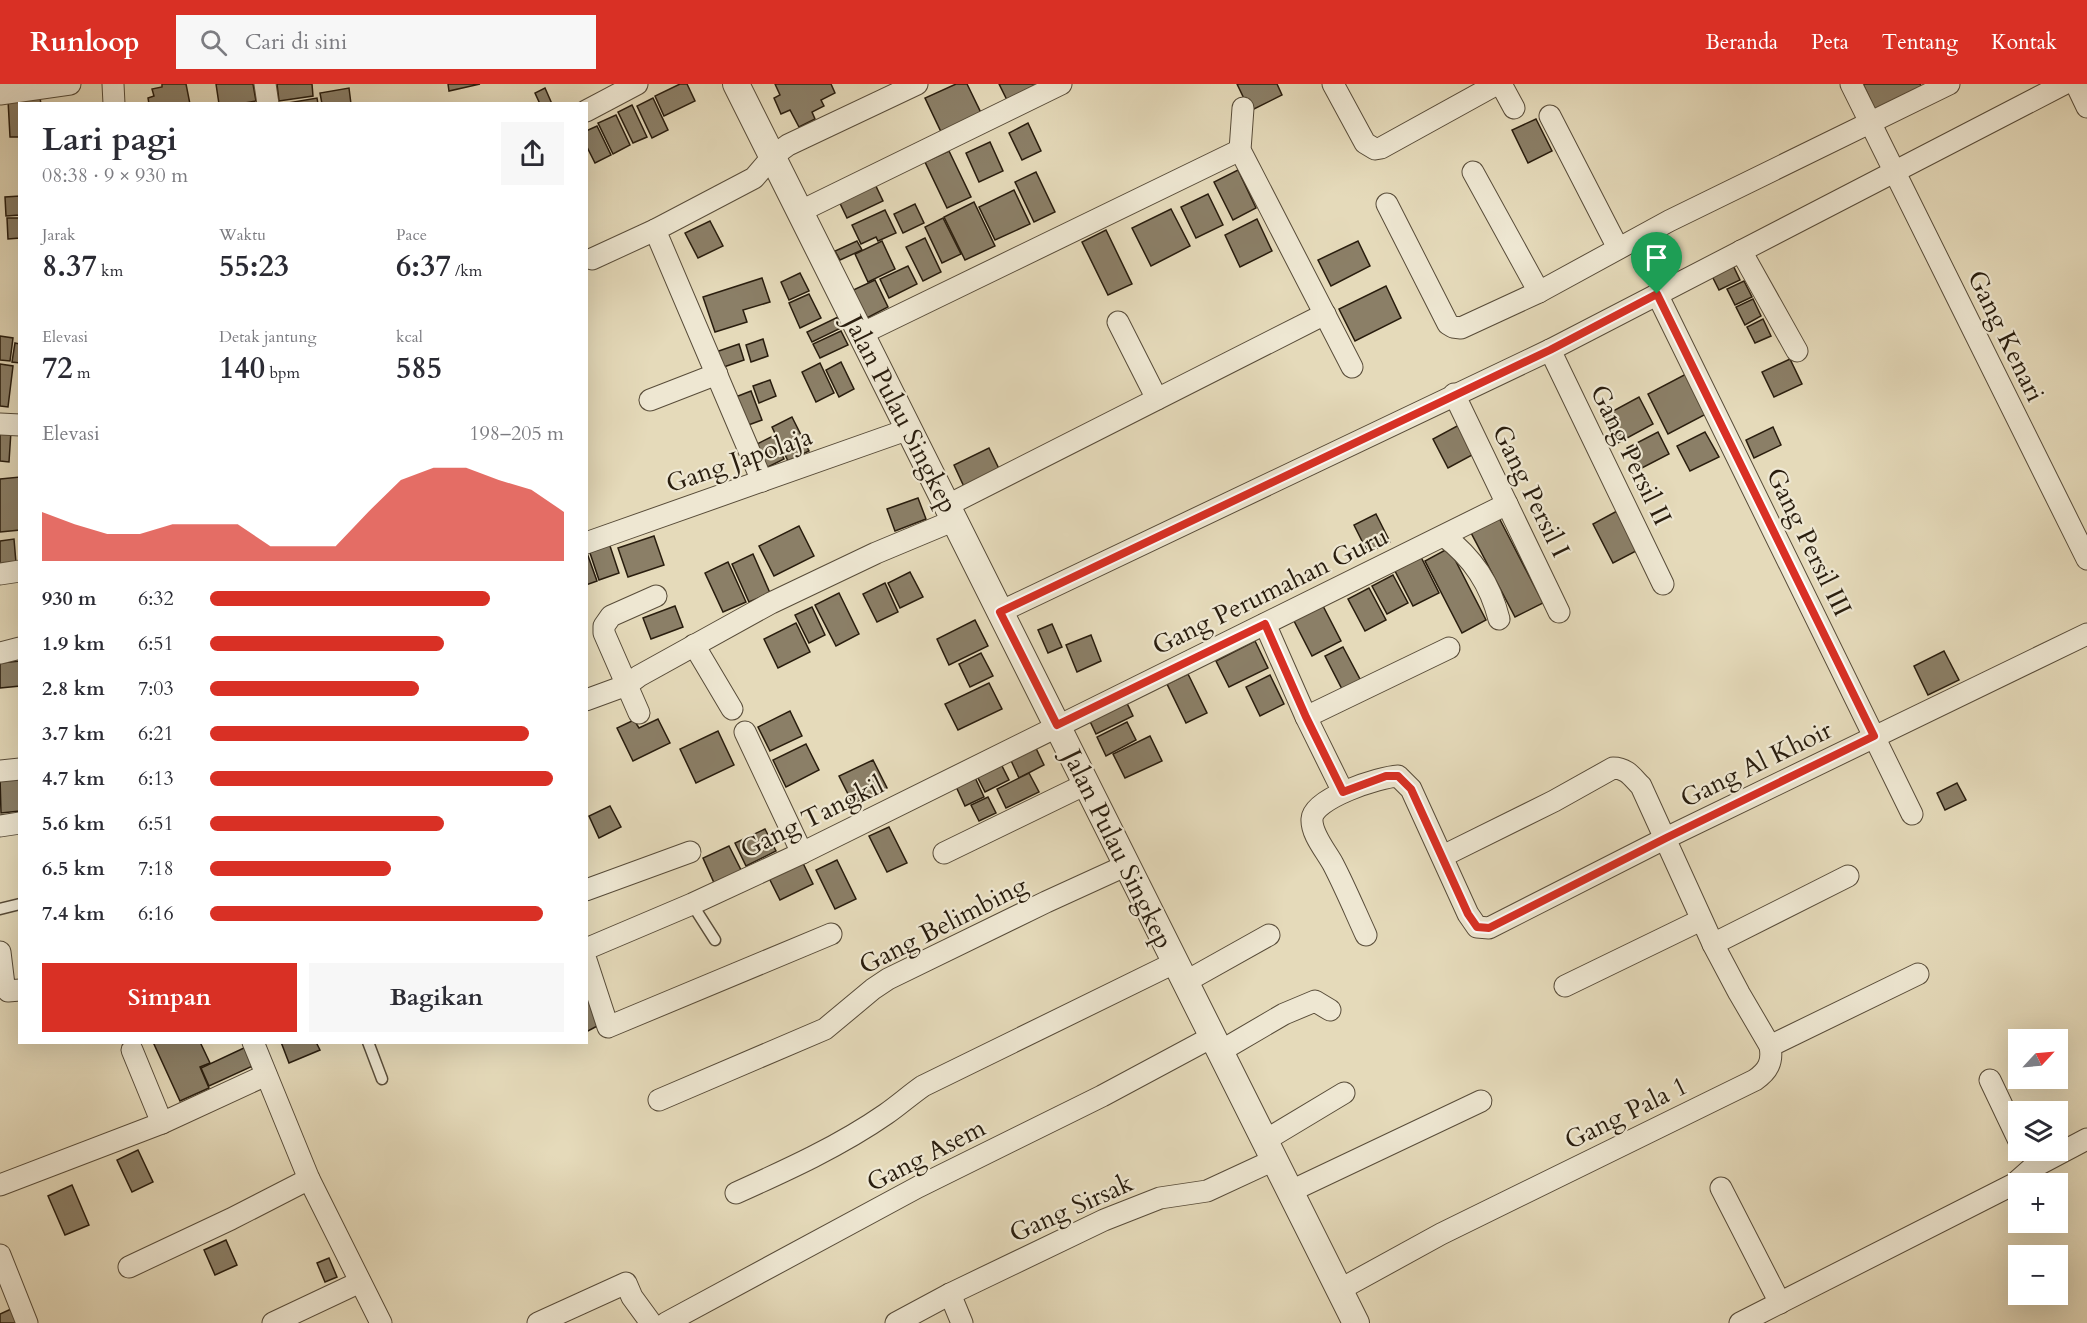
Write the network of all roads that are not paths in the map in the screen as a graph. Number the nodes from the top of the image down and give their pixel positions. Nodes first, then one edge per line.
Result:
1 (70, 84) edge
2 (113, 84) edge
3 (265, 84) edge
4 (637, 84) edge
5 (736, 84) edge
6 (917, 84) edge
7 (1061, 84) edge
8 (1333, 84) edge
9 (1499, 84) edge
10 (1851, 84) edge
11 (1949, 84) edge
12 (2064, 84) edge
13 (2076, 84) edge
14 (603, 92) edge
15 (0, 94) edge
16 (114, 102) edge
17 (268, 102) edge
18 (2087, 107) edge
19 (1243, 108) dead end
20 (1514, 108) dead end
21 (588, 109) edge
22 (1550, 116) dead end
23 (1873, 130) junction
24 (1240, 150) junction
25 (773, 156) junction
26 (1892, 165) junction
27 (1473, 172) dead end
28 (1387, 204) dead end
29 (799, 212) junction
30 (655, 230) junction
31 (1618, 248) junction
32 (1741, 251) junction
33 (592, 259) dead end
34 (1539, 292) junction
35 (1657, 294) junction
36 (1325, 314) junction
37 (1118, 322) dead end
38 (861, 334) junction
39 (1550, 350) junction
40 (1797, 351) dead end
41 (1352, 367) dead end
42 (717, 374) junction
43 (1454, 394) junction
44 (1157, 399) junction
45 (650, 400) dead end
46 (0, 424) edge
47 (18, 425) edge
48 (909, 429) junction
49 (762, 481) junction
50 (1507, 504) junction
51 (951, 513) junction
52 (1444, 536) junction
53 (588, 542) edge
54 (2087, 559) edge
55 (18, 571) edge
56 (0, 574) edge
57 (1663, 584) dead end
58 (656, 596) dead end
59 (999, 609) junction
60 (1559, 612) dead end
61 (1499, 619) dead end
62 (1265, 624) junction
63 (2087, 634) edge
64 (694, 645) junction
65 (18, 648) edge
66 (1449, 648) dead end
67 (0, 652) edge
68 (627, 685) junction
69 (588, 699) edge
70 (732, 709) dead end
71 (639, 713) dead end
72 (1306, 717) junction
73 (1057, 725) junction
74 (745, 732) dead end
75 (1874, 736) junction
76 (18, 769) edge
77 (0, 771) edge
78 (1086, 784) junction
79 (1343, 792) junction
80 (1912, 814) dead end
81 (18, 823) edge
82 (0, 826) edge
83 (1666, 838) junction
84 (690, 852) dead end
85 (802, 853) junction
86 (944, 853) dead end
87 (1443, 856) junction
88 (1126, 865) junction
89 (1848, 876) dead end
90 (588, 889) edge
91 (18, 904) edge
92 (692, 904) junction
93 (0, 909) edge
94 (1701, 920) junction
95 (831, 934) dead end
96 (1269, 935) dead end
97 (1366, 935) dead end
98 (715, 940) dead end
99 (1713, 944) junction
100 (588, 948) edge
101 (0, 952) edge
102 (588, 966) edge
103 (1179, 972) junction
104 (1918, 974) dead end
105 (1565, 986) dead end
106 (18, 990) edge
107 (1330, 1010) dead end
108 (254, 1044) edge
109 (369, 1044) edge
110 (1216, 1044) junction
111 (1770, 1046) junction
112 (132, 1050) dead end
113 (266, 1075) junction
114 (382, 1079) dead end
115 (1990, 1080) dead end
116 (1344, 1093) dead end
117 (659, 1100) dead end
118 (1481, 1101) dead end
119 (2008, 1118) edge
120 (162, 1123) junction
121 (2087, 1139) edge
122 (2068, 1145) edge
123 (1269, 1150) junction
124 (2027, 1161) edge
125 (309, 1179) junction
126 (0, 1185) edge
127 (1721, 1188) dead end
128 (1289, 1192) junction
129 (736, 1193) dead end
130 (0, 1255) edge
131 (129, 1267) dead end
132 (360, 1282) junction
133 (1339, 1290) junction
134 (950, 1294) junction
135 (1780, 1303) junction
136 (27, 1323) edge
137 (273, 1323) edge
138 (381, 1323) edge
139 (538, 1323) edge
140 (651, 1323) edge
141 (666, 1323) edge
142 (896, 1323) edge
143 (962, 1323) edge
144 (1356, 1323) edge
145 (1740, 1323) edge

1 - 15 street
2 - 16 street
3 - 17 street
4 - 14 street
5 - 25 street, Jalan Pulau Singkep
6 - 25 street
7 - 29 street
8 - 9 street
9 - 20 street
10 - 23 street, Gang Kenari
11 - 23 street
12 - 26 street
13 - 18 street
14 - 21 street
19 - 24 street
22 - 31 street
23 - 26 street, Gang Kenari
23 - 31 street
24 - 36 street
24 - 38 street
25 - 29 street, Jalan Pulau Singkep
25 - 30 street
26 - 32 street
26 - 54 street, Gang Kenari
27 - 34 street
28 - 34 street
29 - 38 street, Jalan Pulau Singkep
30 - 33 street
30 - 42 street
31 - 34 street
32 - 35 street
32 - 40 street
35 - 39 street
35 - 75 street, Gang Persil III
36 - 41 street
36 - 44 street
37 - 44 street
38 - 48 street, Jalan Pulau Singkep
39 - 43 street
39 - 57 street, Gang Persil II
42 - 45 street
42 - 49 street
43 - 50 street, Gang Persil I
43 - 59 street
44 - 51 street
46 - 47 street
48 - 49 street, Gang Japolaja
48 - 51 street, Jalan Pulau Singkep
49 - 53 street, Gang Japolaja
50 - 52 street, Gang Perumahan Guru
50 - 60 street, Gang Persil I
51 - 59 street, Jalan Pulau Singkep
51 - 64 street
52 - 61 street
52 - 62 street, Gang Perumahan Guru
55 - 56 street
58 - 68 street
59 - 73 street, Jalan Pulau Singkep
62 - 72 street
62 - 73 street, Gang Perumahan Guru
63 - 75 street, Gang Al Khoir
64 - 68 street
64 - 70 street
65 - 67 street
66 - 72 street
68 - 69 street
68 - 71 street
72 - 79 street
73 - 78 street, Jalan Pulau Singkep
73 - 85 street, Gang Tangkil
74 - 85 street
75 - 80 street, Gang Persil III
75 - 83 street, Gang Al Khoir
76 - 77 street
78 - 86 street
78 - 88 street, Jalan Pulau Singkep
79 - 87 street
79 - 97 street
81 - 82 street
83 - 87 street
83 - 87 street, Gang Al Khoir
83 - 94 street
84 - 90 street
85 - 92 street, Gang Tangkil
88 - 103 street, Jalan Pulau Singkep
88 - 117 street, Gang Belimbing
89 - 99 street
91 - 93 lane
92 - 98 lane
92 - 100 street, Gang Tangkil
94 - 99 street
94 - 105 street
95 - 102 street
96 - 103 street, Gang Asem
99 - 111 street
101 - 106 street
103 - 110 street, Jalan Pulau Singkep
103 - 129 street, Gang Asem
104 - 111 street
107 - 110 street, Gang Asem
108 - 113 street
109 - 114 lane
110 - 123 street, Jalan Pulau Singkep
110 - 141 street, Gang Asem
111 - 133 street, Gang Pala 1
112 - 120 street
113 - 120 street
113 - 125 street
115 - 119 street
116 - 123 street, Gang Sirsak
118 - 128 street
120 - 126 street
121 - 122 street
123 - 128 street, Jalan Pulau Singkep
123 - 134 street, Gang Sirsak
124 - 135 street
125 - 131 street
125 - 132 street
127 - 135 street
128 - 133 street, Jalan Pulau Singkep
130 - 136 street
132 - 137 street
132 - 138 street
133 - 144 street, Jalan Pulau Singkep
134 - 142 street, Gang Sirsak
134 - 143 street
135 - 145 street
139 - 140 street

